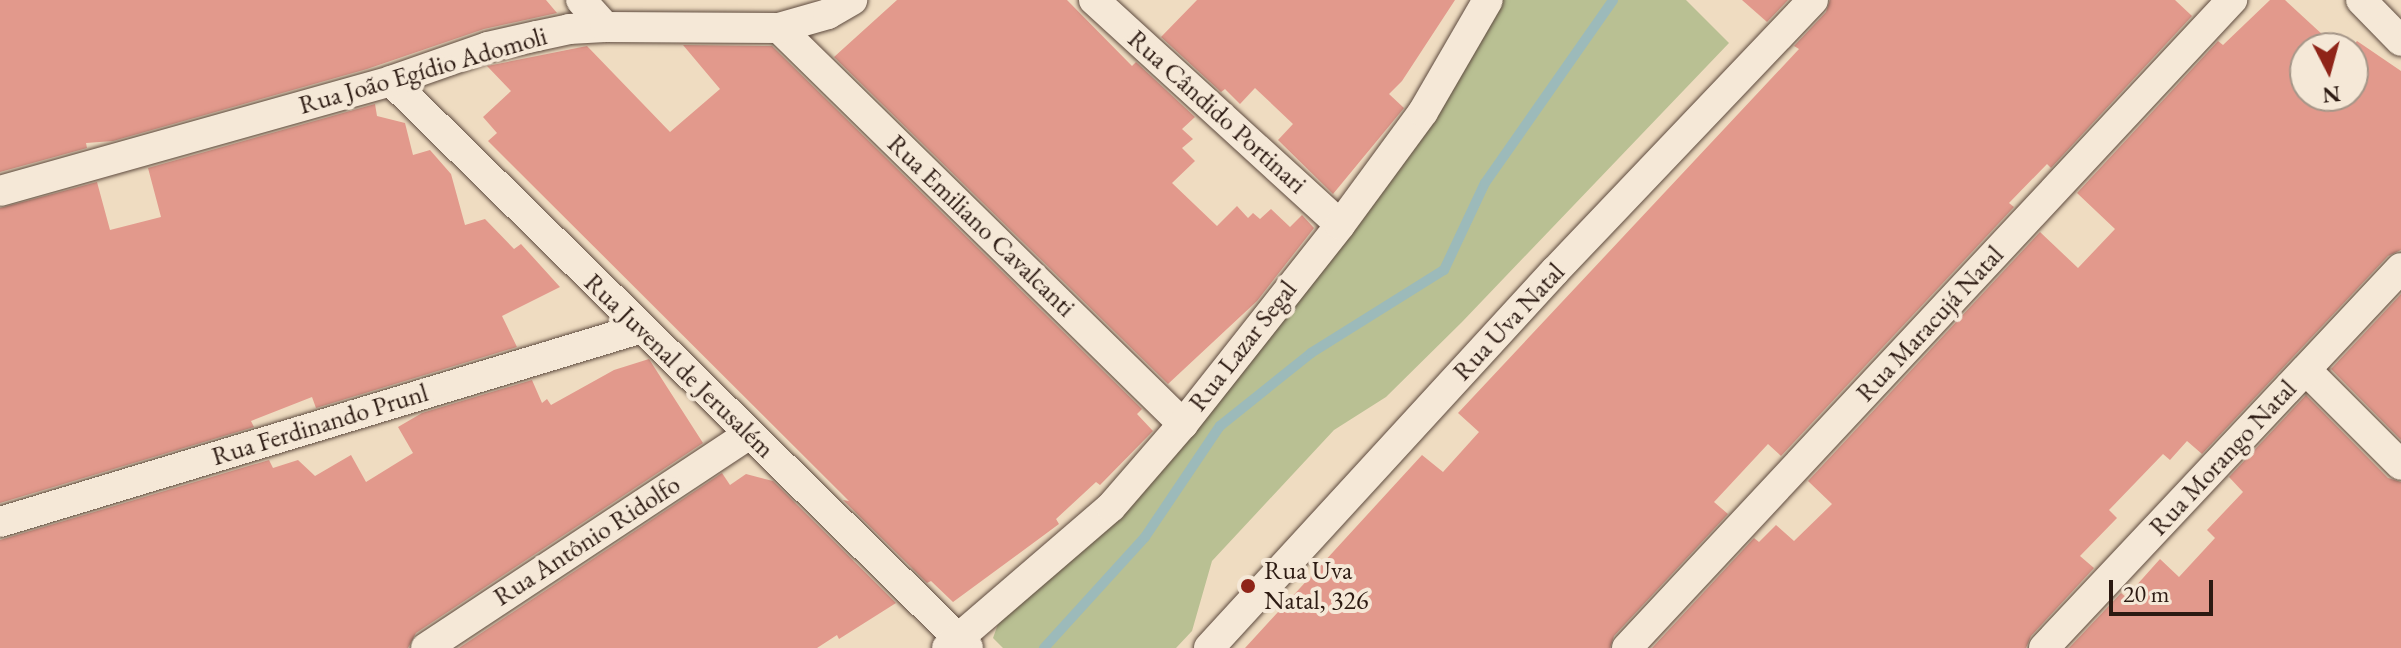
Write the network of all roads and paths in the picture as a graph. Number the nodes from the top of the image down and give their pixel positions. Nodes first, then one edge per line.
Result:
1 (581, 0) edge
2 (852, 0) edge
3 (1094, 0) edge
4 (1488, 0) edge
5 (1813, 0) edge
6 (2232, 0) edge
7 (2361, 0) edge
8 (605, 27) junction
9 (779, 28) junction
10 (2401, 41) edge
11 (391, 81) junction
12 (0, 191) edge
13 (1340, 225) junction
14 (2401, 268) edge
15 (639, 329) junction
16 (2306, 370) junction
17 (1183, 424) junction
18 (749, 434) junction
19 (2401, 465) edge
20 (0, 522) edge
21 (958, 645) edge
22 (426, 648) edge
23 (1209, 648) edge
24 (1627, 648) edge
25 (2044, 648) edge

1 - 8 street
2 - 9 street, Rua João Egídio Adomoli
3 - 13 street, Rua Cândido Portinari
4 - 13 street, Rua Lazar Segal
5 - 23 street, Rua Uva Natal
6 - 24 street, Rua Maracujá Natal
7 - 10 street
8 - 9 street, Rua João Egídio Adomoli
8 - 11 street, Rua João Egídio Adomoli
9 - 17 street, Rua Emiliano Cavalcanti
11 - 12 street, Rua João Egídio Adomoli
11 - 15 street, Rua Juvenal de Jerusalém
13 - 17 street, Rua Lazar Segal
14 - 16 street, Rua Morango Natal
15 - 18 street, Rua Juvenal de Jerusalém
15 - 20 street, Rua Ferdinando Prunl
16 - 19 street
16 - 25 street, Rua Morango Natal
17 - 21 street, Rua Lazar Segal
18 - 21 street, Rua Juvenal de Jerusalém
18 - 22 street, Rua Antônio Ridolfo

